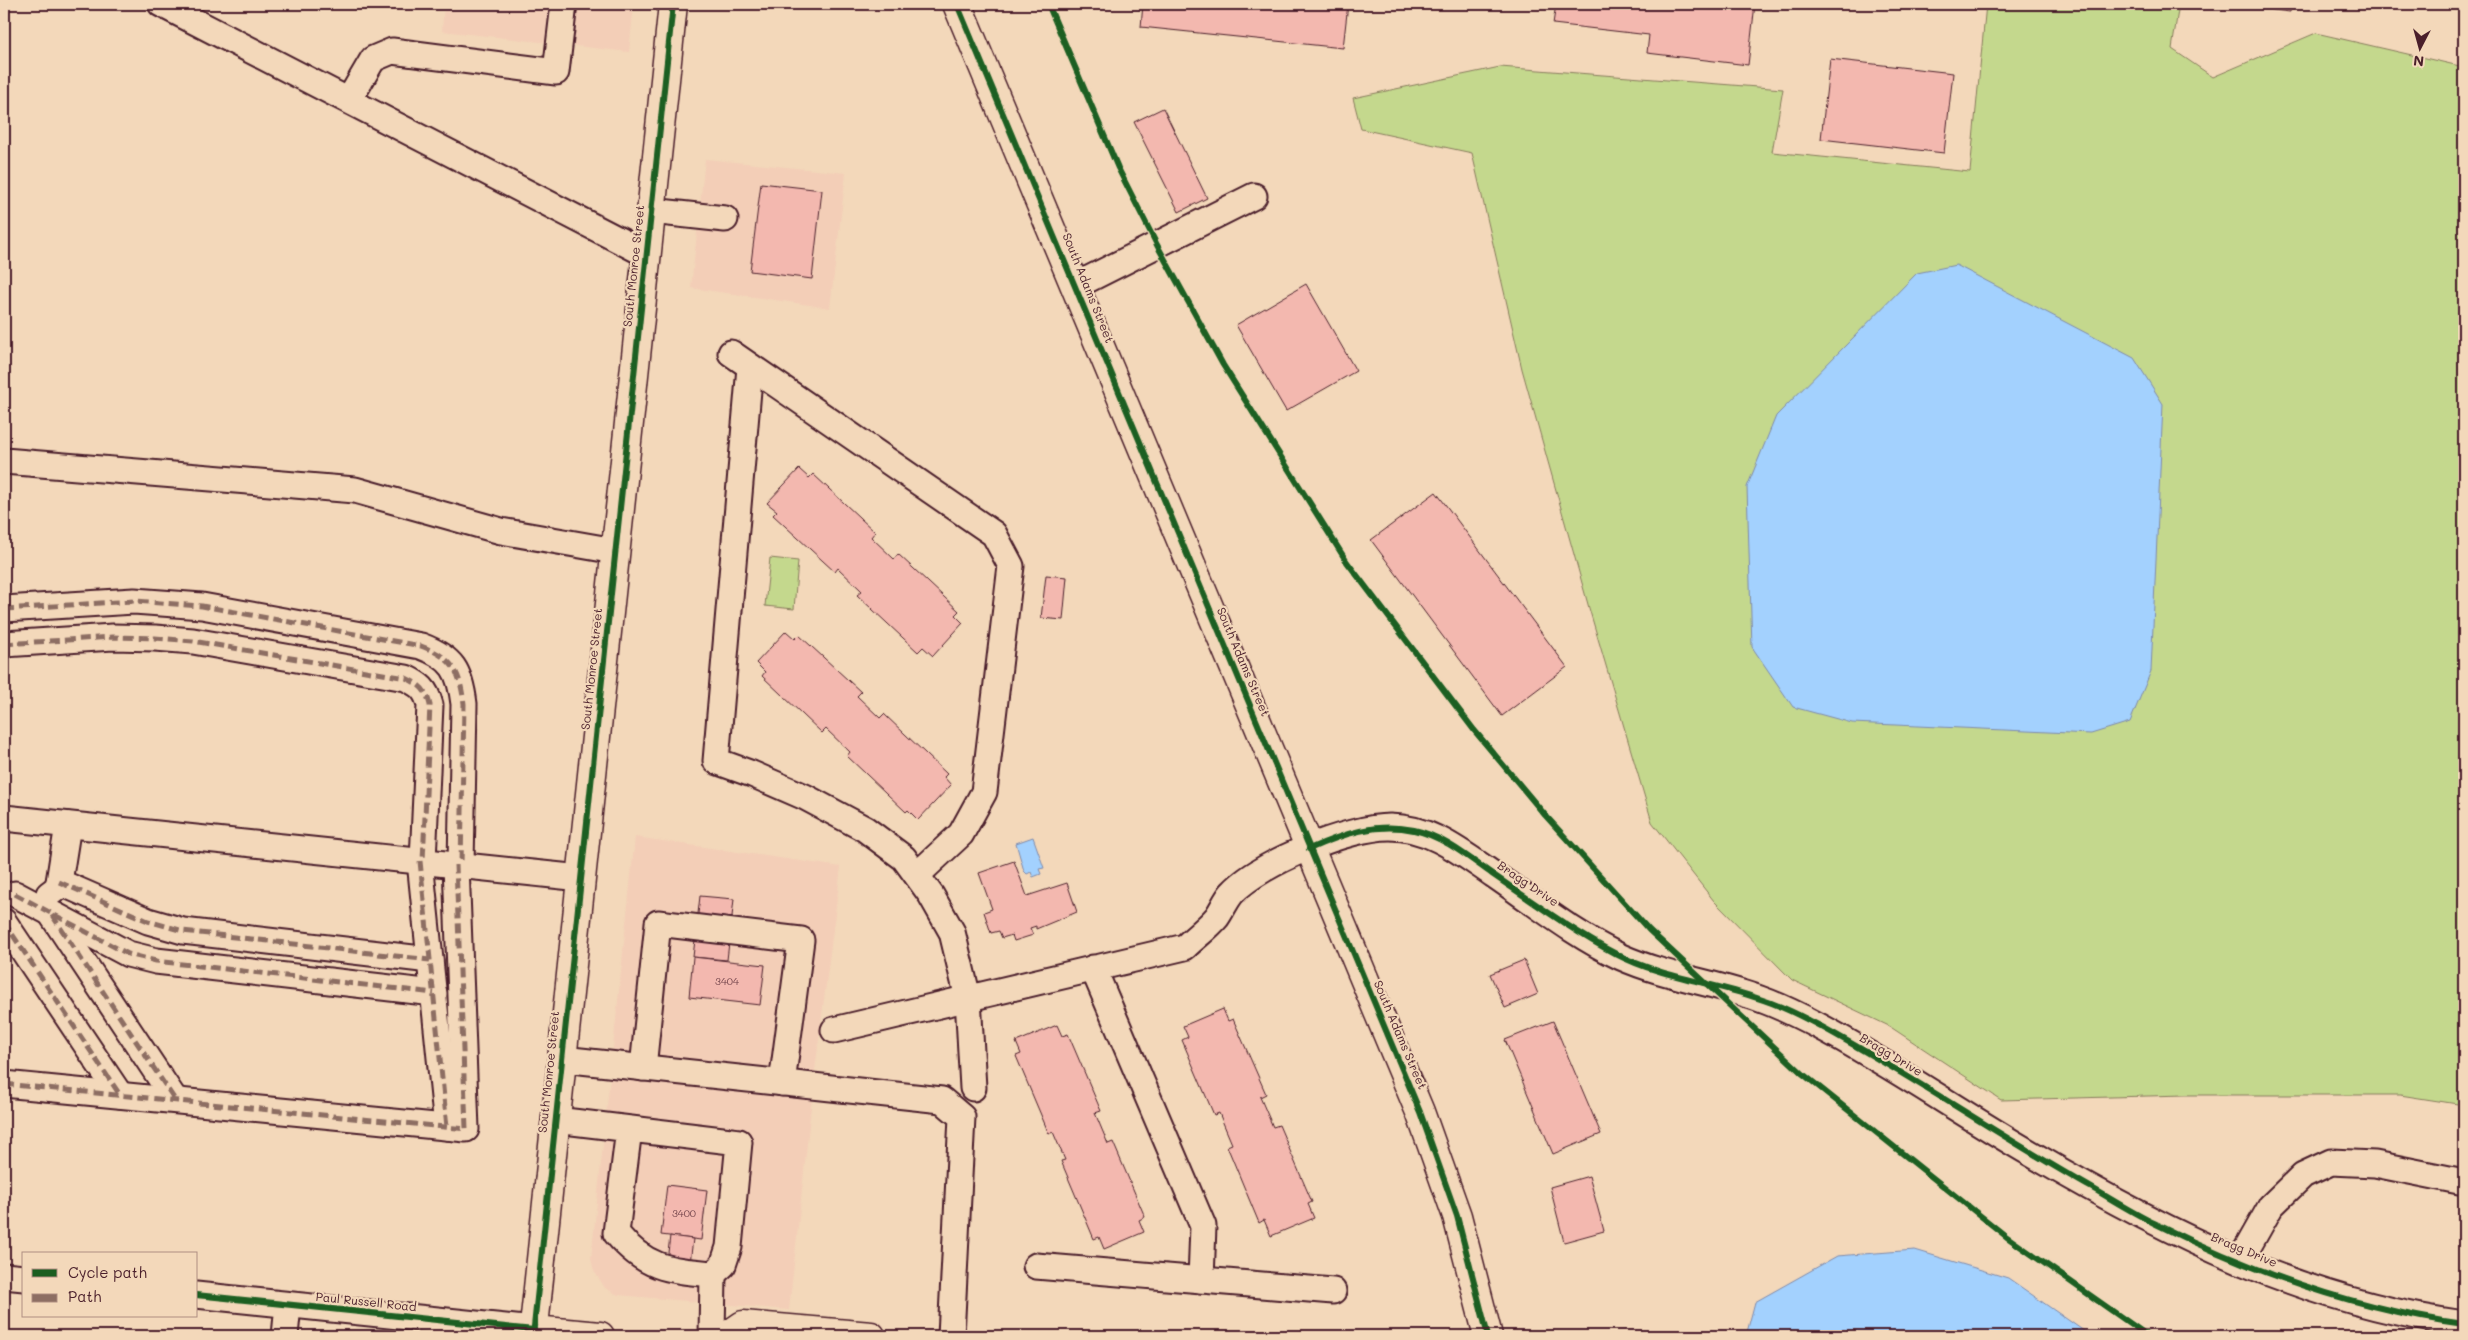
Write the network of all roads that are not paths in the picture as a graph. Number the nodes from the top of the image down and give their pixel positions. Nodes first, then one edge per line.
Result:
1 (161, 4) edge
2 (564, 4) edge
3 (673, 4) edge
4 (957, 4) edge
5 (349, 100) junction
6 (1254, 196) dead end
7 (650, 212) junction
8 (725, 219) dead end
9 (646, 254) junction
10 (1075, 286) junction
11 (4, 460) edge
12 (615, 551) junction
13 (4, 609) edge
14 (4, 644) edge
15 (4, 818) edge
16 (68, 825) junction
17 (1309, 849) junction
18 (422, 861) junction
19 (458, 865) junction
20 (917, 876) junction
21 (581, 878) junction
22 (59, 882) junction
23 (9, 893) edge
24 (51, 913) junction
25 (4, 922) edge
26 (430, 960) junction
27 (1093, 968) junction
28 (434, 994) junction
29 (968, 998) junction
30 (834, 1030) dead end
31 (562, 1059) junction
32 (643, 1068) junction
33 (782, 1083) junction
34 (4, 1084) edge
35 (973, 1088) dead end
36 (120, 1095) junction
37 (174, 1100) junction
38 (556, 1120) junction
39 (447, 1127) junction
40 (630, 1129) junction
41 (2464, 1182) edge
42 (2240, 1261) junction
43 (1036, 1266) dead end
44 (713, 1274) junction
45 (4, 1276) edge
46 (22, 1278) edge
47 (1201, 1280) junction
48 (1333, 1291) dead end
49 (198, 1296) edge
50 (288, 1305) junction
51 (2464, 1324) edge
52 (396, 1326) edge
53 (534, 1333) edge
54 (285, 1336) edge
55 (600, 1336) edge
56 (712, 1336) edge
57 (727, 1336) edge
58 (871, 1336) edge
59 (951, 1336) edge
60 (1488, 1336) edge

1 - 5 street
2 - 5 street
3 - 7 main road, South Monroe Street
4 - 10 main road, South Adams Street
5 - 9 street
6 - 10 street
7 - 8 street
7 - 9 main road, South Monroe Street
9 - 12 main road, South Monroe Street
10 - 17 main road, South Adams Street
11 - 12 street
12 - 21 main road, South Monroe Street
13 - 19 street
14 - 18 street
15 - 16 street
16 - 18 street
16 - 22 street
17 - 27 street, Bragg Drive
17 - 42 street, Bragg Drive
17 - 60 main road, South Adams Street
18 - 19 street
18 - 26 street
19 - 21 street
19 - 39 street
20 - 20 street
20 - 29 street
21 - 31 main road, South Monroe Street
22 - 23 street
22 - 26 street
23 - 24 street
24 - 28 street
24 - 37 street
25 - 36 street
26 - 28 street
27 - 29 street, Bragg Drive
27 - 47 street
28 - 39 street
29 - 30 street, Bragg Drive
29 - 35 street
31 - 32 street
31 - 38 main road, South Monroe Street
32 - 33 street
32 - 33 street
33 - 59 street
34 - 36 street
36 - 37 street
37 - 39 street
38 - 40 street
38 - 53 main road, South Monroe Street
40 - 44 street
40 - 44 street
41 - 42 street
42 - 51 street, Bragg Drive
43 - 47 street
44 - 56 street
45 - 46 street
47 - 48 street
49 - 50 street, Paul Russell Road
50 - 52 street, Paul Russell Road
50 - 54 street
52 - 53 street, Paul Russell Road
53 - 55 main road, Paul Russell Road
57 - 58 main road

